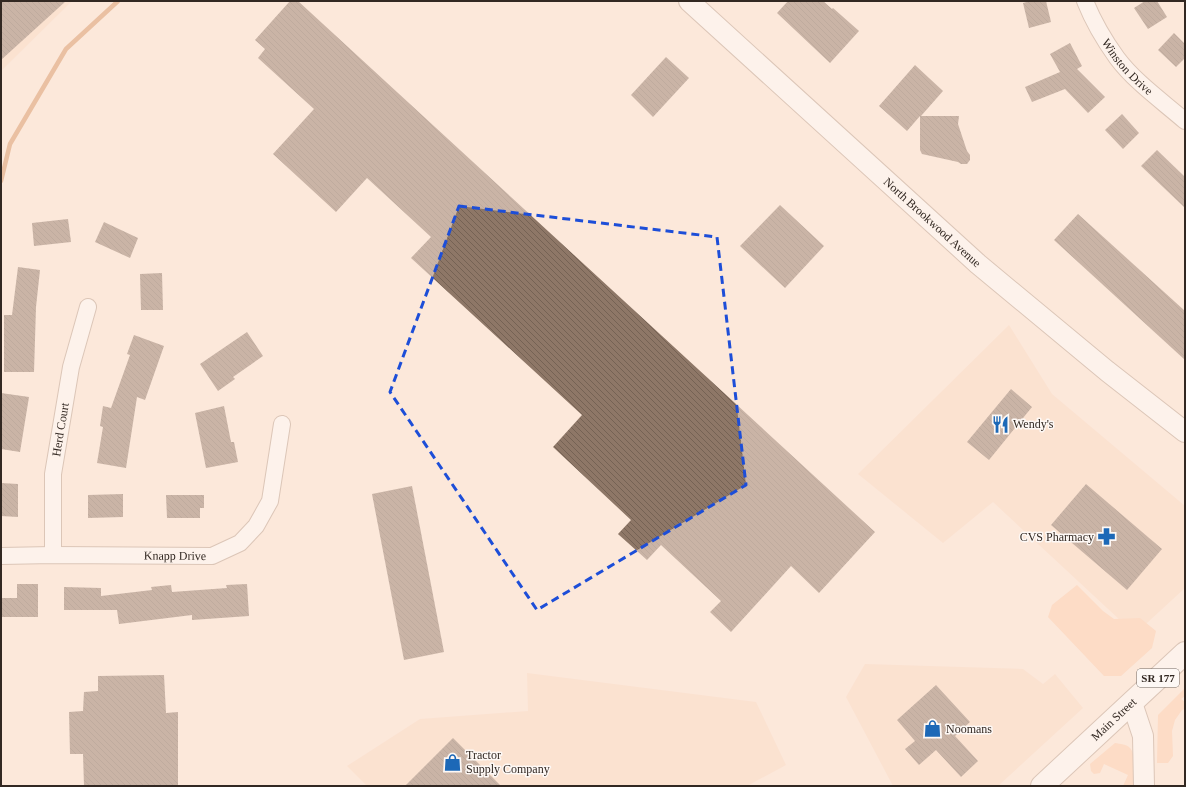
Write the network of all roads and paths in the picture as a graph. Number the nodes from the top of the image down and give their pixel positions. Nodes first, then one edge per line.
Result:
1 (688, 1) edge
2 (1085, 1) edge
3 (1185, 121) edge
4 (88, 307) dead end
5 (282, 424) dead end
6 (1185, 432) edge
7 (53, 555) junction
8 (1, 556) edge
9 (1185, 653) edge
10 (1132, 703) junction
11 (1042, 786) edge
12 (1144, 786) edge

1 - 6 street, North Brookwood Avenue
2 - 3 street, Winston Drive
4 - 7 street, Herd Court
5 - 7 street, Knapp Drive
7 - 8 street, Knapp Drive
9 - 10 main road, Main Street / SR 177
10 - 11 main road, Main Street / SR 177
10 - 12 street

